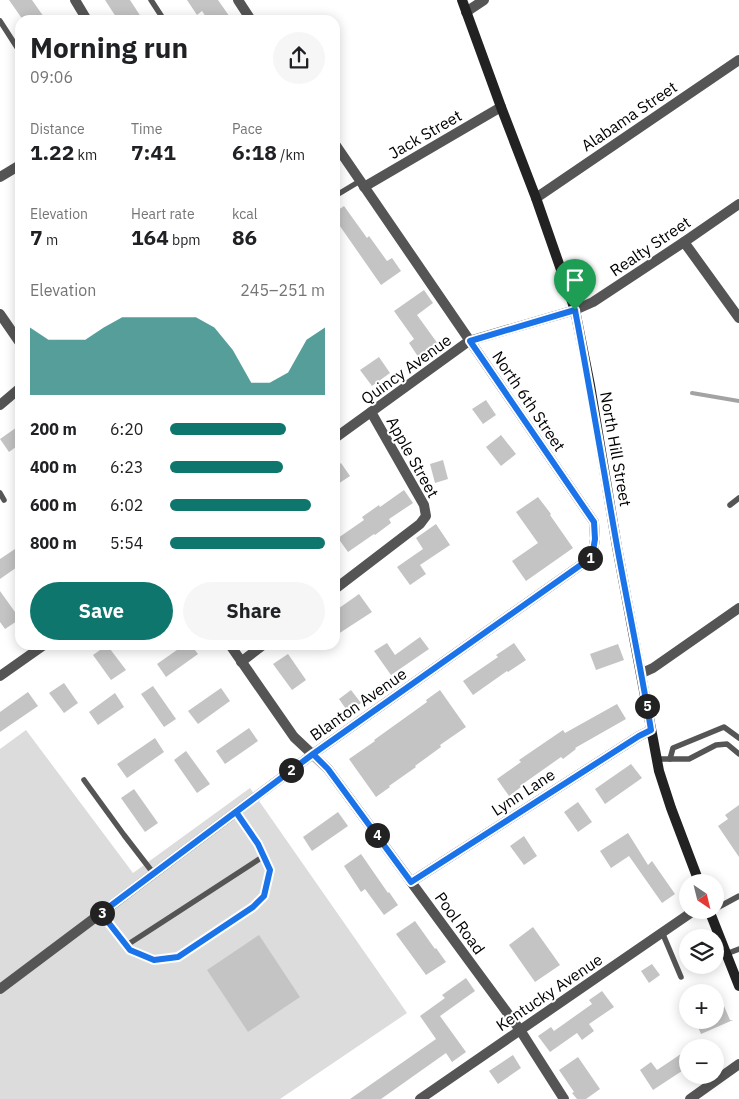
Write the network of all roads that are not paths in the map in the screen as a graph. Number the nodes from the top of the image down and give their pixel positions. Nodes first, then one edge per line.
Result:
1 (75, 0) edge
2 (151, 0) edge
3 (238, 0) edge
4 (462, 0) edge
5 (484, 0) edge
6 (466, 12) junction
7 (85, 15) edge
8 (161, 15) edge
9 (248, 15) edge
10 (0, 20) edge
11 (15, 44) edge
12 (739, 60) edge
13 (500, 107) junction
14 (340, 151) edge
15 (15, 168) edge
16 (0, 177) edge
17 (362, 184) junction
18 (340, 194) edge
19 (536, 198) junction
20 (739, 204) edge
21 (684, 242) junction
22 (575, 310) junction
23 (0, 314) edge
24 (739, 318) edge
25 (15, 335) edge
26 (470, 341) junction
27 (15, 392) edge
28 (0, 405) edge
29 (371, 412) junction
30 (340, 434) edge
31 (0, 493) edge
32 (739, 498) edge
33 (4, 500) dead end
34 (730, 505) dead end
35 (592, 557) joint
36 (340, 585) edge
37 (739, 608) edge
38 (37, 650) edge
39 (234, 650) edge
40 (257, 650) edge
41 (242, 662) junction
42 (642, 673) junction
43 (0, 676) edge
44 (651, 730) junction
45 (739, 738) edge
46 (313, 754) junction
47 (739, 754) edge
48 (657, 759) junction
49 (670, 759) junction
50 (84, 780) dead end
51 (236, 812) junction
52 (264, 856) junction
53 (154, 874) junction
54 (696, 874) edge
55 (411, 882) junction
56 (739, 896) edge
57 (724, 904) edge
58 (101, 913) junction
59 (682, 919) edge
60 (715, 919) edge
61 (662, 932) junction
62 (127, 946) junction
63 (739, 949) edge
64 (726, 954) junction
65 (681, 977) dead end
66 (739, 986) edge
67 (0, 989) edge
68 (520, 1030) junction
69 (739, 1064) edge
70 (420, 1099) edge
71 (564, 1099) edge
72 (690, 1099) edge

1 - 7 street
2 - 8 lane
3 - 9 street
4 - 6 street, North Hill Street
5 - 6 street
6 - 13 street, North Hill Street
10 - 11 lane
12 - 19 street, Alabama Street
13 - 17 street, Jack Street
13 - 19 street, North Hill Street
14 - 17 street, North 6th Street
15 - 16 street
17 - 18 lane
17 - 26 street, North 6th Street
19 - 22 street, North Hill Street
20 - 21 street, Realty Street
21 - 22 street, Realty Street
21 - 24 street
22 - 26 street, Realty Street
22 - 42 street, North Hill Street
23 - 25 street
26 - 29 street, Quincy Avenue
26 - 35 street, North 6th Street
27 - 28 street
29 - 30 street, Quincy Avenue
29 - 36 street, Apple Street
31 - 33 lane
32 - 34 lane
35 - 46 street, Blanton Avenue
37 - 42 street
38 - 43 street
39 - 41 street, Pool Road
40 - 41 street
41 - 46 street, Pool Road
42 - 44 street, North Hill Street
44 - 48 street, North Hill Street
44 - 55 street, Lynn Lane
45 - 49 lane
46 - 51 street, Blanton Avenue
46 - 55 street, Pool Road
47 - 49 lane
48 - 49 lane
48 - 54 street, North Hill Street
50 - 53 lane
51 - 52 lane
51 - 53 street, Blanton Avenue
52 - 62 lane
52 - 62 lane
53 - 58 street, Blanton Avenue
55 - 68 street, Pool Road
56 - 57 lane
58 - 62 lane
58 - 67 street, Blanton Avenue
59 - 61 street, Kentucky Avenue
60 - 64 street
61 - 65 lane
61 - 68 street, Kentucky Avenue
63 - 64 lane
64 - 66 street
68 - 70 street, Kentucky Avenue
68 - 71 street, Pool Road
69 - 72 street

